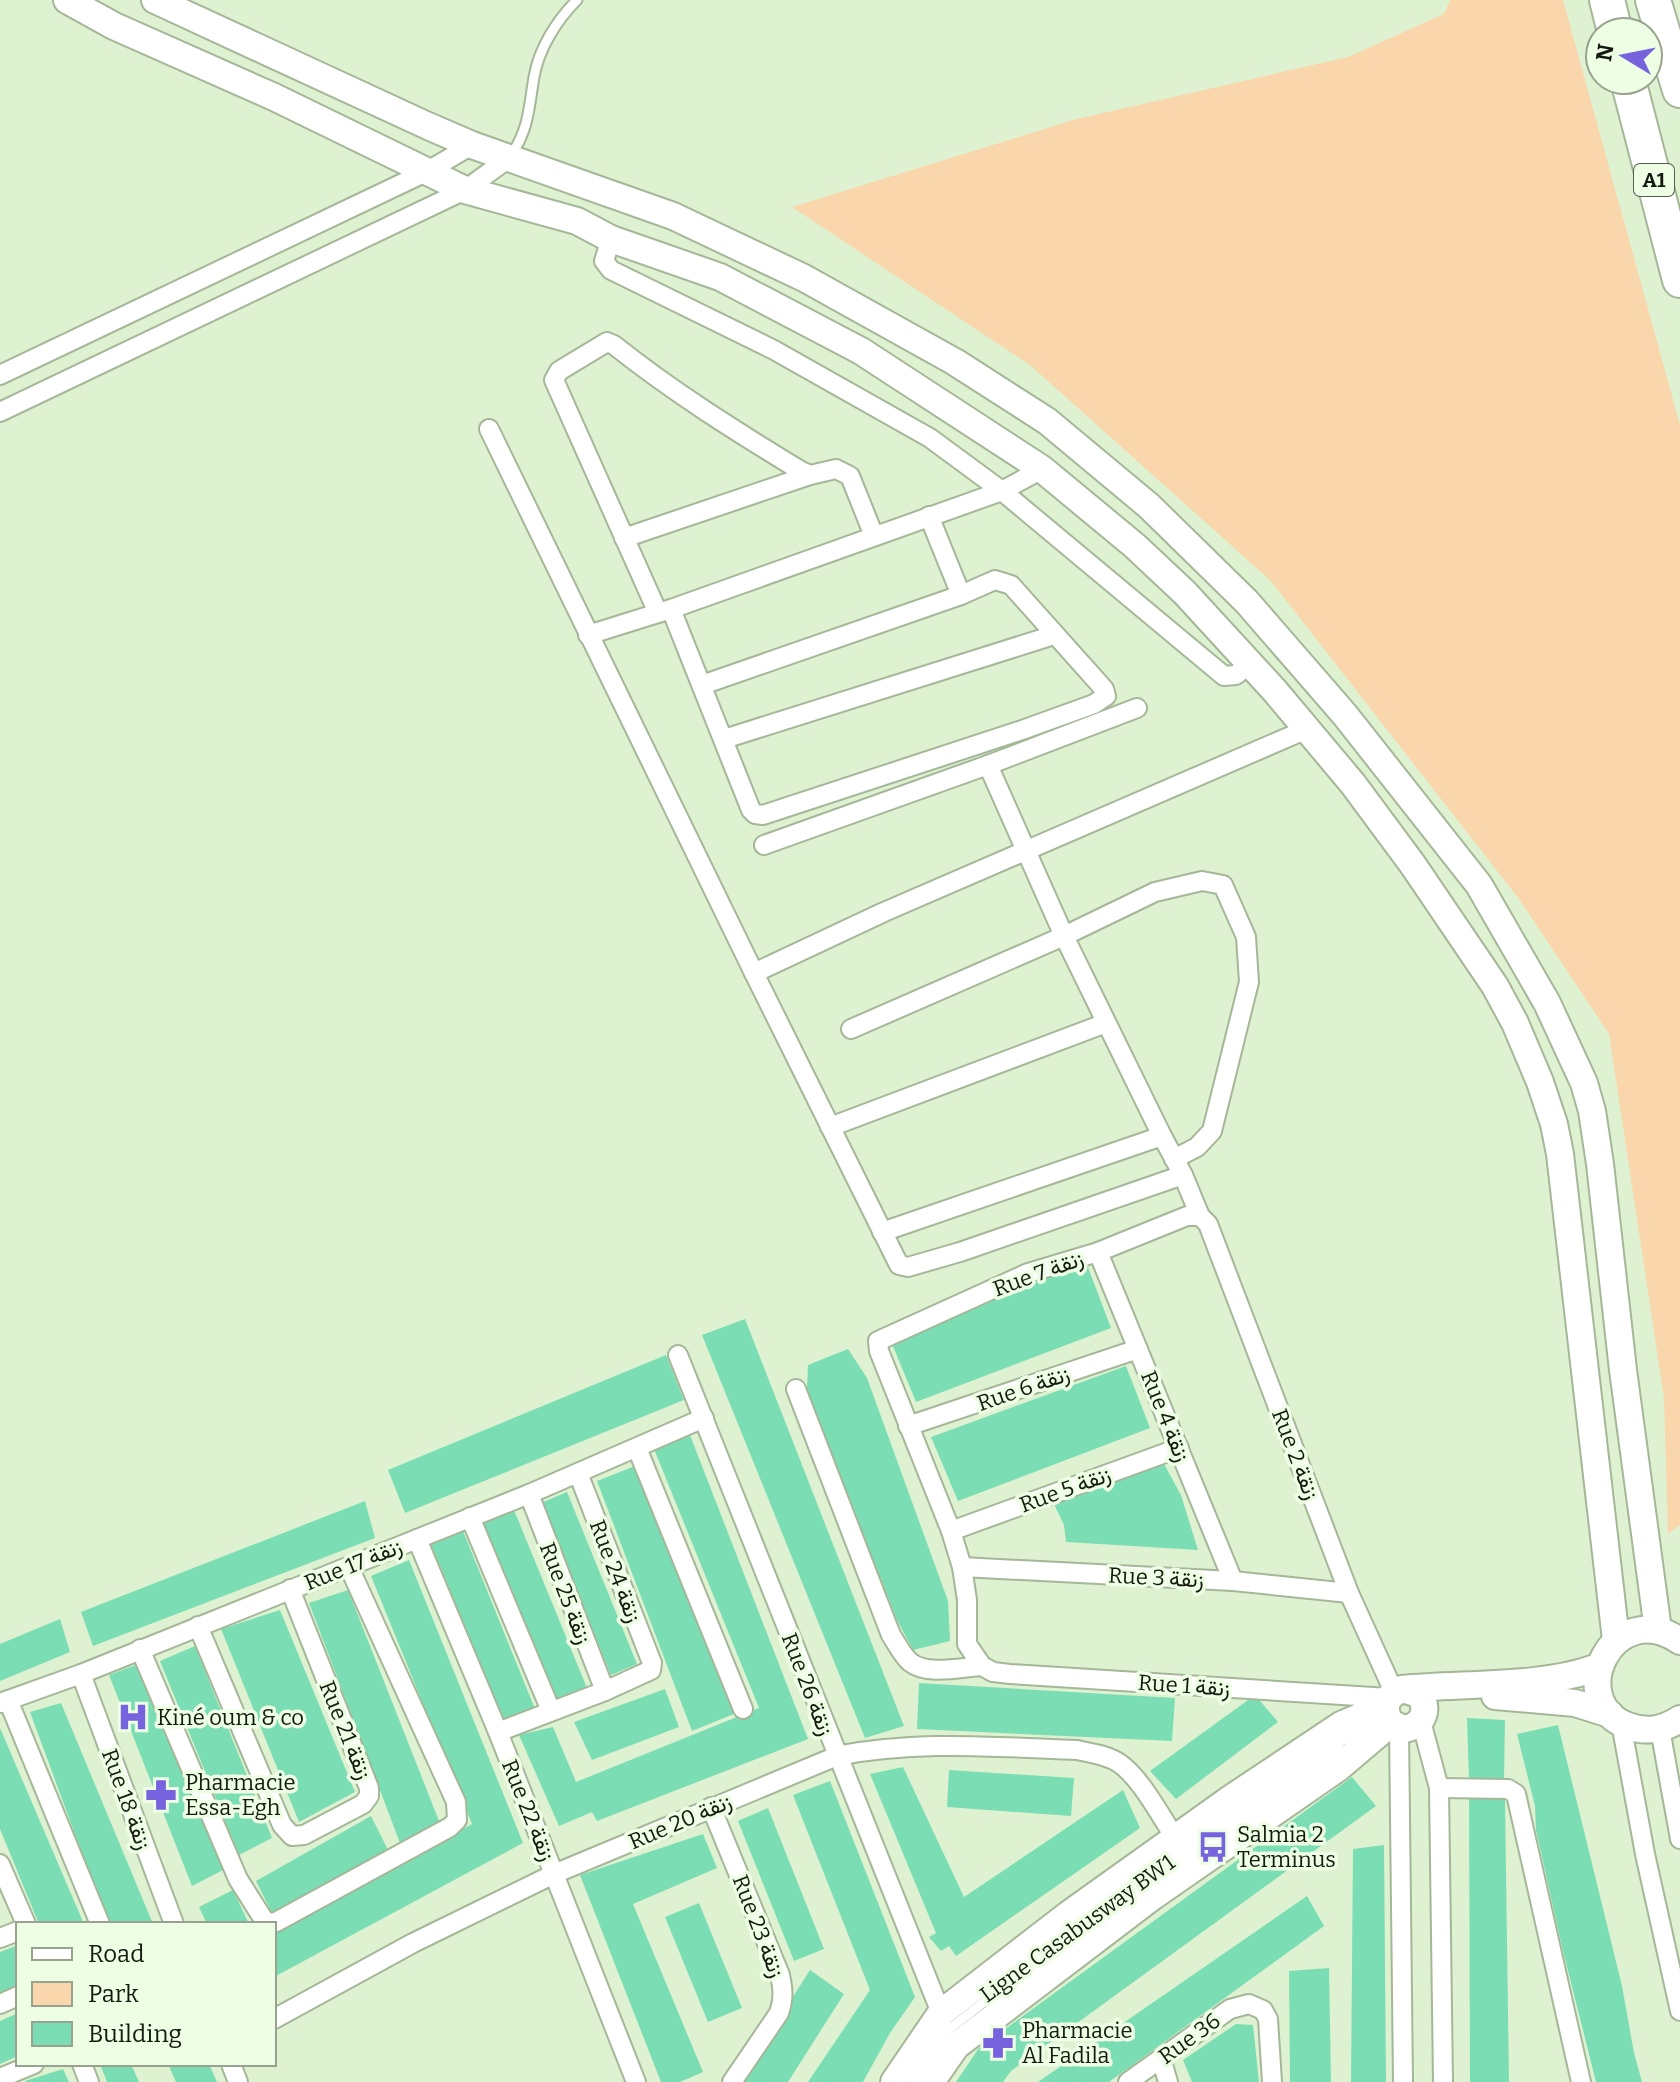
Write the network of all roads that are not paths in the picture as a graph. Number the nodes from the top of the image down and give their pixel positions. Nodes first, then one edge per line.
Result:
1 (67, 0) edge
2 (155, 0) edge
3 (577, 0) edge
4 (1653, 0) edge
5 (1680, 90) edge
6 (1632, 96) edge
7 (472, 145) junction
8 (509, 158) junction
9 (426, 172) junction
10 (465, 190) junction
11 (611, 239) junction
12 (1680, 280) edge
13 (0, 375) edge
14 (0, 412) edge
15 (489, 429) dead end
16 (1042, 469) junction
17 (810, 475) junction
18 (1002, 491) junction
19 (929, 516) junction
20 (874, 536) junction
21 (624, 538) junction
22 (961, 595) junction
23 (665, 611) junction
24 (588, 635) junction
25 (1054, 635) junction
26 (1250, 663) junction
27 (702, 685) junction
28 (1137, 708) dead end
29 (1307, 729) junction
30 (724, 739) junction
31 (988, 765) junction
32 (764, 845) dead end
33 (1027, 851) junction
34 (1064, 936) junction
35 (754, 973) junction
36 (1106, 1023) junction
37 (851, 1029) dead end
38 (830, 1127) junction
39 (1162, 1136) junction
40 (1179, 1167) junction
41 (1200, 1216) junction
42 (882, 1232) junction
43 (1098, 1252) junction
44 (1138, 1349) junction
45 (678, 1355) dead end
46 (796, 1389) dead end
47 (704, 1418) junction
48 (908, 1426) junction
49 (637, 1448) junction
50 (1179, 1448) junction
51 (578, 1473) junction
52 (529, 1494) junction
53 (470, 1517) junction
54 (951, 1531) junction
55 (417, 1539) junction
56 (349, 1567) junction
57 (962, 1567) junction
58 (1233, 1581) junction
59 (290, 1589) junction
60 (1349, 1593) junction
61 (198, 1626) junction
62 (1669, 1635) edge
63 (1616, 1640) junction
64 (140, 1649) junction
65 (982, 1666) junction
66 (1598, 1667) junction
67 (81, 1674) junction
68 (605, 1691) junction
69 (4, 1702) edge
70 (743, 1709) dead end
71 (1398, 1710) junction
72 (551, 1711) junction
73 (1616, 1719) junction
74 (1672, 1726) edge
75 (498, 1732) junction
76 (837, 1756) junction
77 (1439, 1788) junction
78 (711, 1807) junction
79 (1176, 1839) junction
80 (1680, 1839) edge
81 (0, 1864) edge
82 (554, 1874) junction
83 (25, 1922) edge
84 (99, 1922) edge
85 (173, 1922) edge
86 (268, 1922) edge
87 (276, 1922) edge
88 (1680, 2011) edge
89 (941, 2013) junction
90 (276, 2018) edge
91 (1161, 2058) junction
92 (29, 2066) edge
93 (0, 2078) edge
94 (636, 2082) edge
95 (732, 2082) edge
96 (894, 2082) edge
97 (908, 2082) edge
98 (914, 2082) edge
99 (931, 2082) edge
100 (1128, 2082) edge
101 (1168, 2082) edge
102 (1272, 2082) edge
103 (1403, 2082) edge
104 (1443, 2082) edge
105 (1581, 2082) edge

1 - 9 street
2 - 7 street
3 - 8 lane
4 - 5 highway
6 - 12 highway, A1
7 - 8 street
7 - 9 street
8 - 10 street
8 - 62 street
9 - 10 street
9 - 13 street
10 - 11 street
10 - 14 street
11 - 16 street
11 - 18 street
15 - 24 street
16 - 18 street
16 - 26 street
17 - 20 street
17 - 21 street
17 - 21 street
18 - 19 street
18 - 26 street
19 - 20 street
19 - 22 street
20 - 23 street
21 - 23 street
22 - 25 street
22 - 27 street
23 - 24 street
23 - 27 street
24 - 35 street
25 - 30 street
25 - 30 street
26 - 29 street
27 - 30 street
28 - 31 street
29 - 33 street
29 - 63 street
31 - 32 street
31 - 33 street, Rue 2 زنقة
33 - 34 street, Rue 2 زنقة
33 - 35 street
34 - 36 street, Rue 2 زنقة
34 - 37 street
34 - 40 street
35 - 38 street
36 - 38 street
36 - 39 street, Rue 2 زنقة
38 - 42 street
39 - 40 street, Rue 2 زنقة
39 - 42 street
40 - 41 street, Rue 2 زنقة
40 - 42 street
41 - 43 street, Rue 7 زنقة
41 - 60 street, Rue 2 زنقة
43 - 44 street, Rue 4 زنقة
43 - 48 street, Rue 7 زنقة
44 - 48 street, Rue 6 زنقة
44 - 50 street, Rue 4 زنقة
45 - 47 street, Rue 26 زنقة
46 - 65 street, Rue 1 زنقة
47 - 49 street, Rue 17 زنقة
47 - 76 street, Rue 26 زنقة
48 - 54 street
49 - 51 street, Rue 17 زنقة
49 - 70 street
50 - 54 street, Rue 5 زنقة
50 - 58 street, Rue 4 زنقة
51 - 52 street, Rue 17 زنقة
51 - 68 street, Rue 24 زنقة
52 - 53 street, Rue 17 زنقة
52 - 68 street, Rue 25 زنقة
53 - 55 street, Rue 17 زنقة
53 - 72 street
54 - 57 street
55 - 56 street, Rue 17 زنقة
55 - 75 street, Rue 22 زنقة
56 - 59 street, Rue 17 زنقة
56 - 87 street
57 - 58 street, Rue 3 زنقة
57 - 65 street
58 - 60 street, Rue 3 زنقة
59 - 61 street, Rue 17 زنقة
59 - 61 street, Rue 21 زنقة
60 - 71 street, Rue 2 زنقة
61 - 64 street, Rue 17 زنقة
62 - 63 street
63 - 66 street
64 - 67 street, Rue 17 زنقة
64 - 86 street
65 - 71 street, Rue 1 زنقة
66 - 71 street
66 - 73 street
67 - 69 street, Rue 17 زنقة
67 - 85 street, Rue 18 زنقة
68 - 72 street
69 - 84 street
71 - 73 street
71 - 77 street
71 - 79 street
71 - 97 lane, Ligne Casabusway BW1
71 - 98 lane, Ligne Casabusway BW1
71 - 99 street
71 - 103 street
72 - 75 street
73 - 74 street
73 - 88 street
74 - 80 street
75 - 82 street, Rue 22 زنقة
76 - 78 street, Rue 20 زنقة
76 - 79 street, Rue 20 زنقة
76 - 89 street, Rue 26 زنقة
77 - 104 street
77 - 105 street
78 - 82 street, Rue 20 زنقة
78 - 95 street, Rue 23 زنقة
79 - 89 street
81 - 83 street
82 - 90 street, Rue 20 زنقة
82 - 94 street, Rue 22 زنقة
89 - 96 street
91 - 100 street, Rue 36
91 - 101 street
91 - 102 street, Rue 36
92 - 93 street

